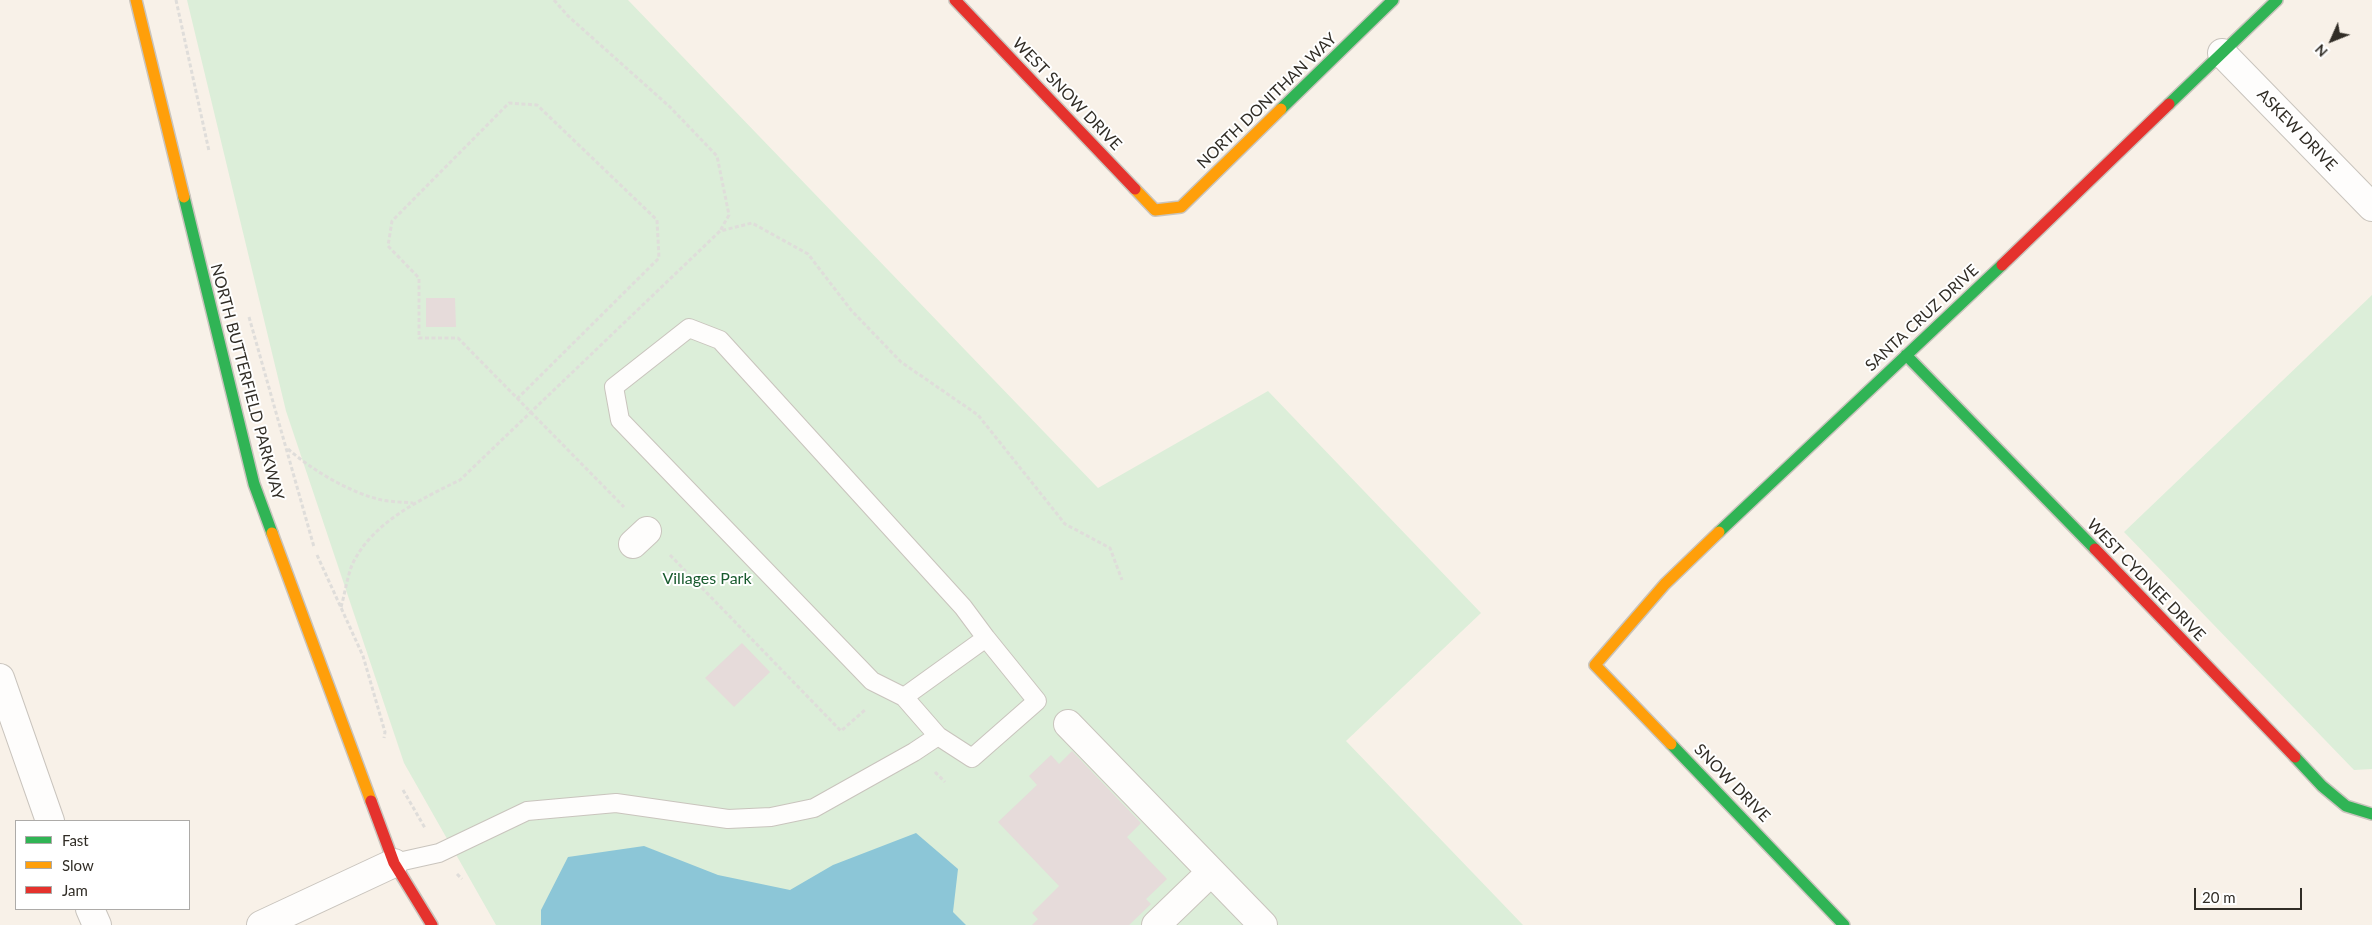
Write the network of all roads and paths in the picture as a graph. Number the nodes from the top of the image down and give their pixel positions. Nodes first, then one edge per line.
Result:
1 (136, 0) edge
2 (176, 0) edge
3 (554, 0) edge
4 (955, 0) edge
5 (1393, 0) edge
6 (2277, 0) edge
7 (2222, 53) junction
8 (211, 159) dead end
9 (2372, 207) edge
10 (1155, 210) joint
11 (720, 231) dead end
12 (248, 313) dead end
13 (1906, 355) junction
14 (287, 449) junction
15 (341, 606) junction
16 (986, 638) junction
17 (1595, 665) joint
18 (0, 678) edge
19 (904, 697) junction
20 (1068, 724) dead end
21 (938, 736) junction
22 (384, 747) dead end
23 (400, 786) dead end
24 (2372, 814) edge
25 (50, 820) edge
26 (439, 853) junction
27 (394, 863) junction
28 (1211, 872) junction
29 (462, 880) dead end
30 (90, 910) edge
31 (97, 925) edge
32 (261, 925) edge
33 (432, 925) edge
34 (1156, 925) edge
35 (1263, 925) edge
36 (1844, 925) edge

1 - 27 street, NORTH BUTTERFIELD PARKWAY
2 - 8 path
3 - 11 path
4 - 10 street, WEST SNOW DRIVE
5 - 10 street, NORTH DONITHAN WAY
6 - 7 street, SANTA CRUZ DRIVE
7 - 9 street, ASKEW DRIVE
7 - 13 street, SANTA CRUZ DRIVE
12 - 14 path
13 - 17 street, SANTA CRUZ DRIVE
13 - 24 street, WEST CYDNEE DRIVE
14 - 15 path
14 - 15 path
15 - 22 path
16 - 19 lane
16 - 19 lane
16 - 21 lane
17 - 36 street, SNOW DRIVE
18 - 25 street
19 - 21 lane
20 - 28 street
21 - 26 lane
23 - 26 path
26 - 27 lane
26 - 29 path
27 - 32 street
27 - 33 street, NORTH BUTTERFIELD PARKWAY
28 - 34 street
28 - 35 street
30 - 31 street

